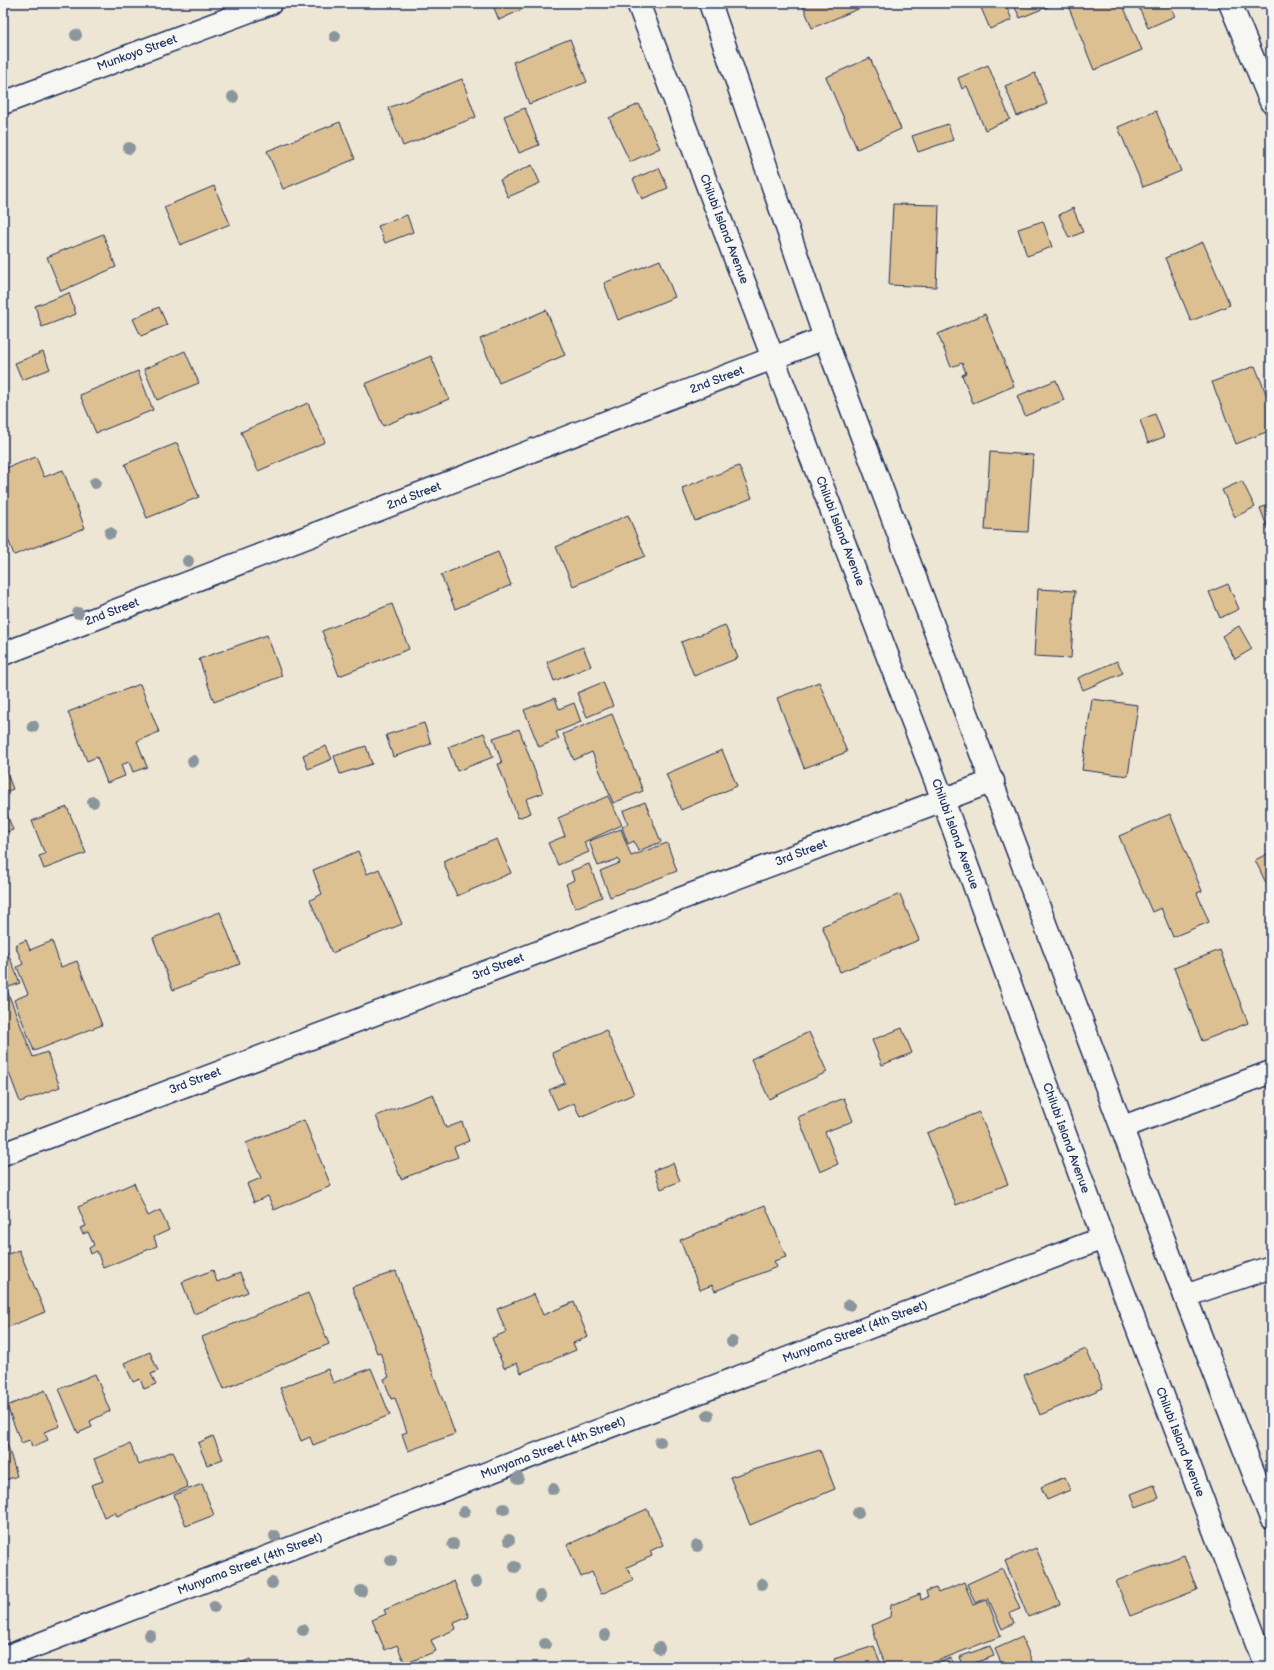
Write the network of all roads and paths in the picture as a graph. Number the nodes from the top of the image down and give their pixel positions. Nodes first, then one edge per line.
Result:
1 (271, 3) edge
2 (638, 3) edge
3 (710, 3) edge
4 (1230, 3) edge
5 (1271, 102) edge
6 (3, 103) edge
7 (826, 338) junction
8 (773, 358) junction
9 (3, 654) edge
10 (993, 782) junction
11 (943, 800) junction
12 (1271, 1072) edge
13 (1123, 1127) junction
14 (3, 1154) edge
15 (1103, 1238) junction
16 (1271, 1267) edge
17 (1186, 1296) junction
18 (1271, 1518) edge
19 (3, 1658) edge
20 (1266, 1667) edge

1 - 6 street, Munkoyo Street
2 - 8 street, Chilubi Island Avenue
3 - 7 street
4 - 5 street
7 - 8 street, 2nd Street
7 - 10 street
8 - 9 street, 2nd Street
8 - 11 street, Chilubi Island Avenue
10 - 11 street, 3rd Street
10 - 13 street
11 - 14 street, 3rd Street
11 - 15 street, Chilubi Island Avenue
12 - 13 street
13 - 17 street
15 - 19 street, Munyama Street (4th Street)
15 - 20 street, Chilubi Island Avenue
16 - 17 street
17 - 18 street

